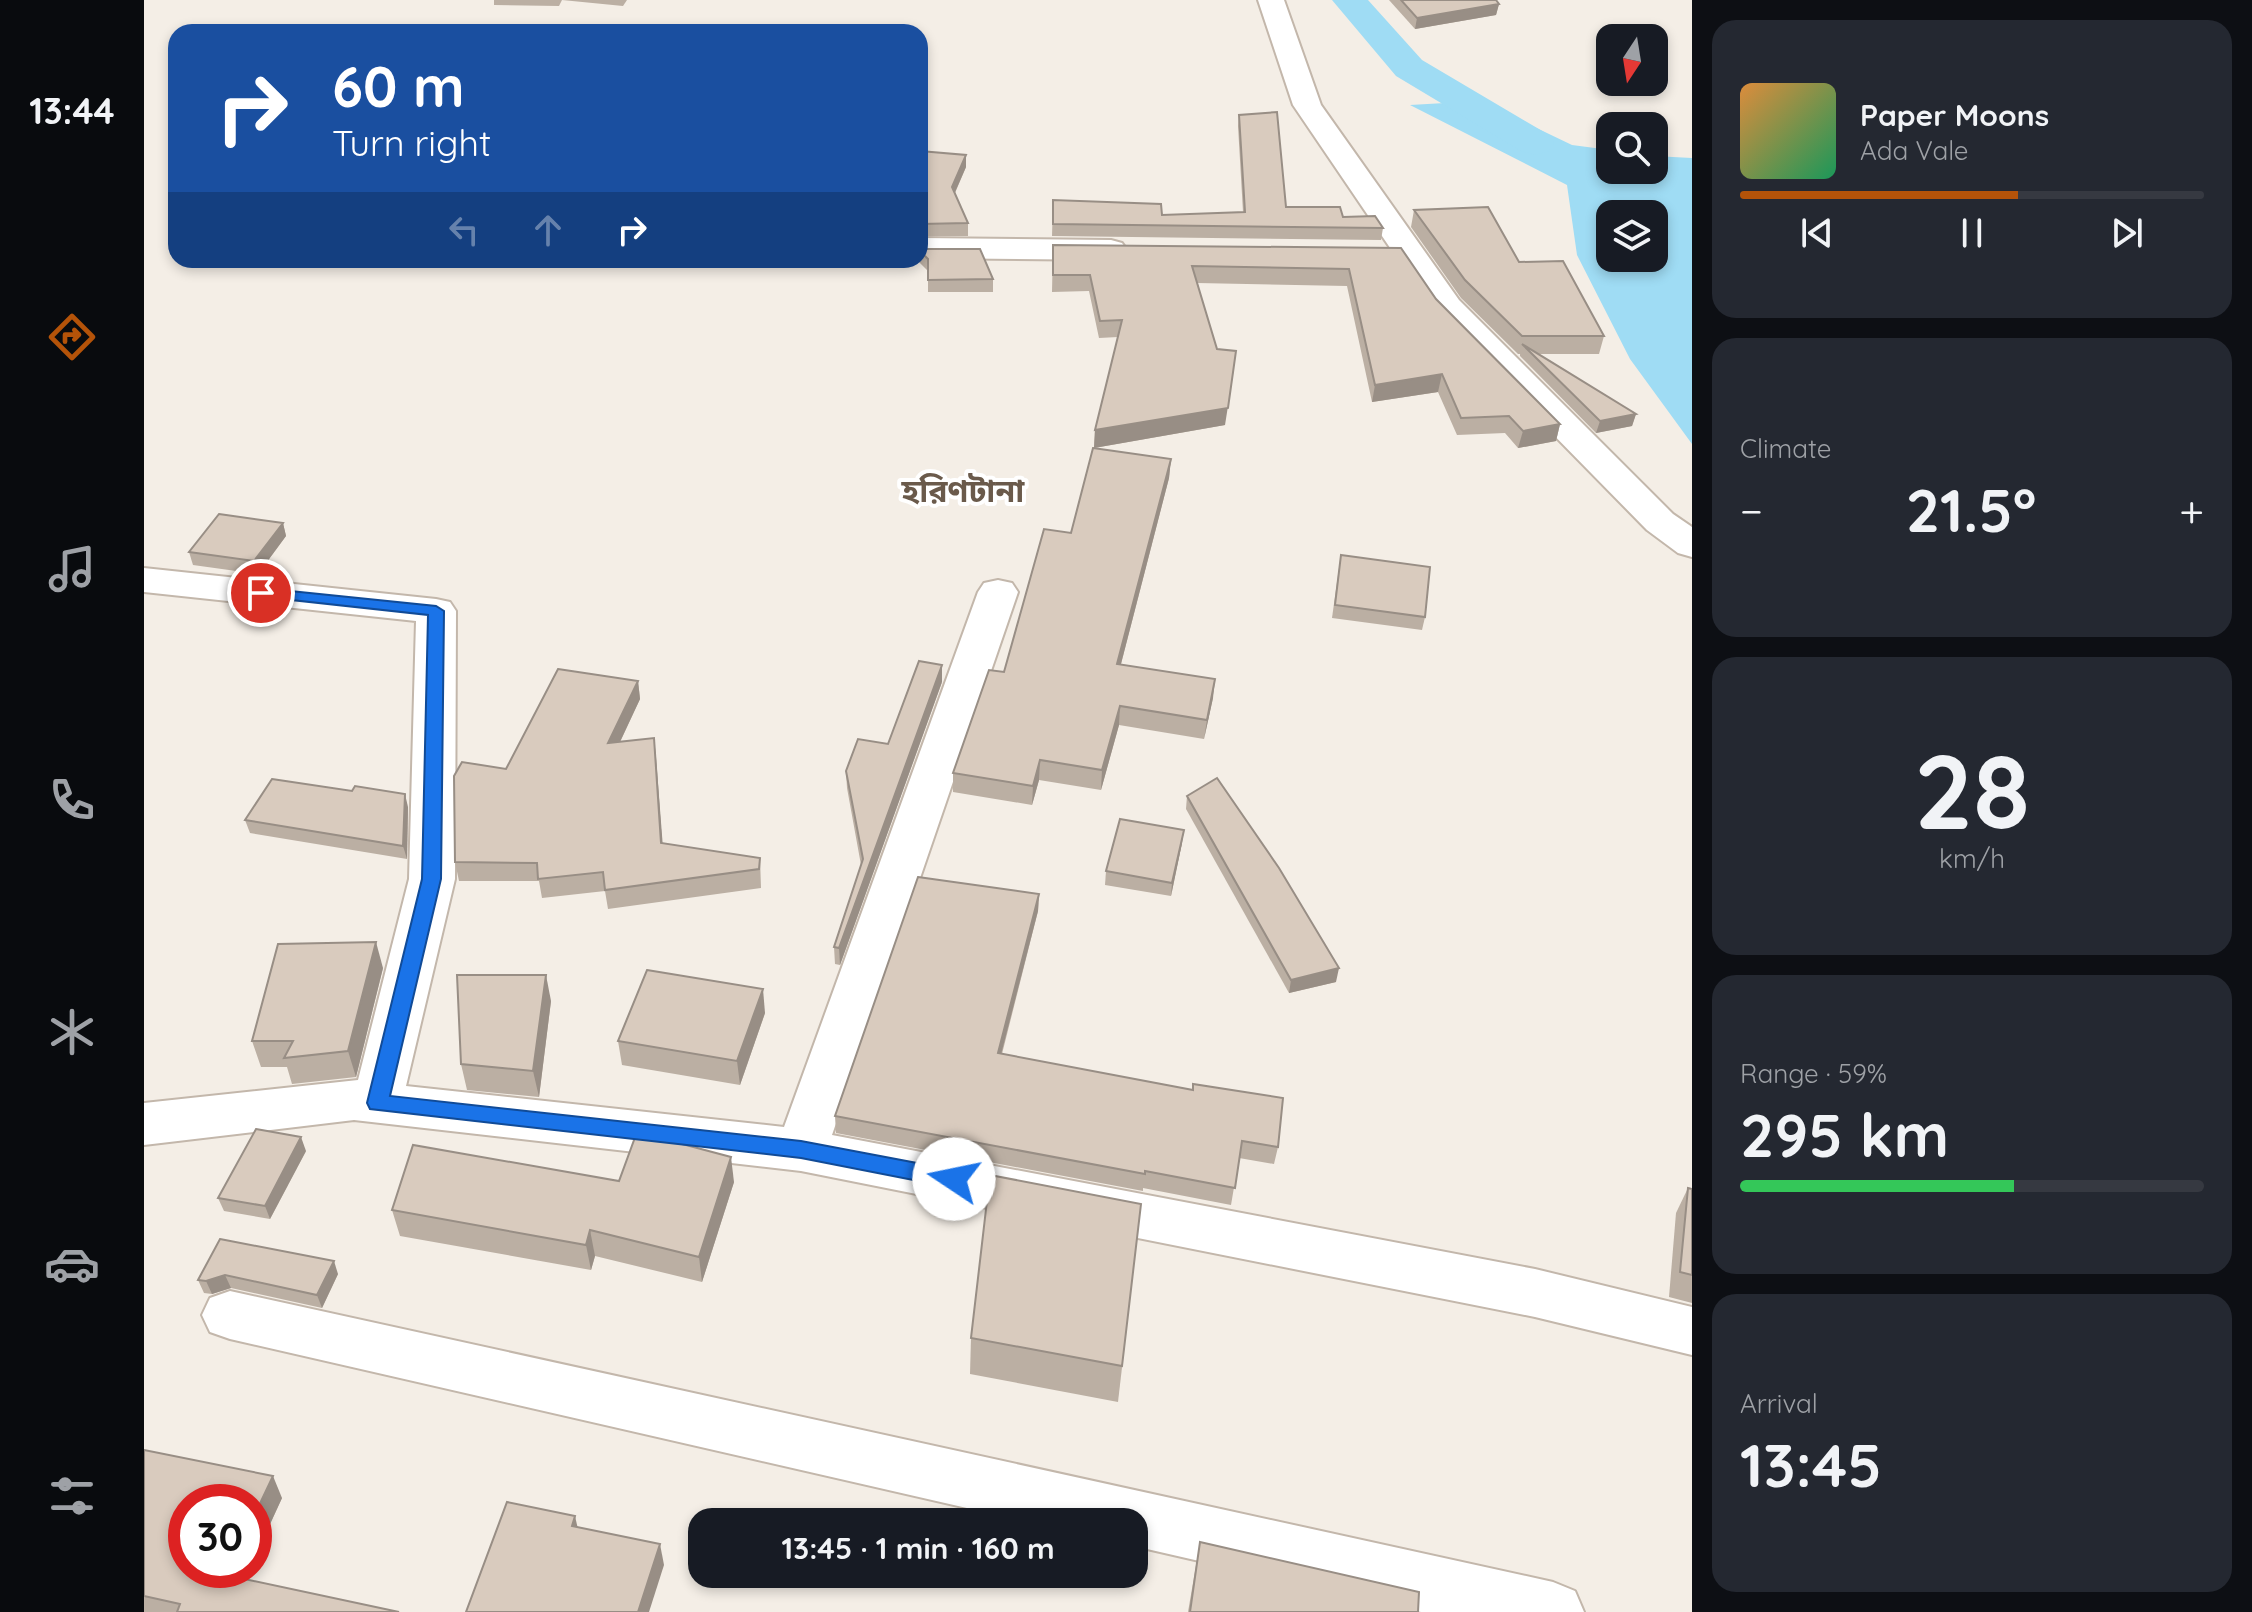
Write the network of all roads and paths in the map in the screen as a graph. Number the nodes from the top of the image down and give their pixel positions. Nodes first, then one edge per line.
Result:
1 (1271, 0) edge
2 (928, 248) edge
3 (1141, 250) edge
4 (1692, 545) edge
5 (144, 580) edge
6 (998, 592) dead end
7 (377, 1103) junction
8 (144, 1124) edge
9 (801, 1150) junction
10 (230, 1315) dead end
11 (1692, 1331) edge
12 (1553, 1612) edge

1 - 4 street
2 - 3 street
5 - 7 street
6 - 9 street
7 - 8 street
7 - 9 street
9 - 11 street
10 - 12 street

